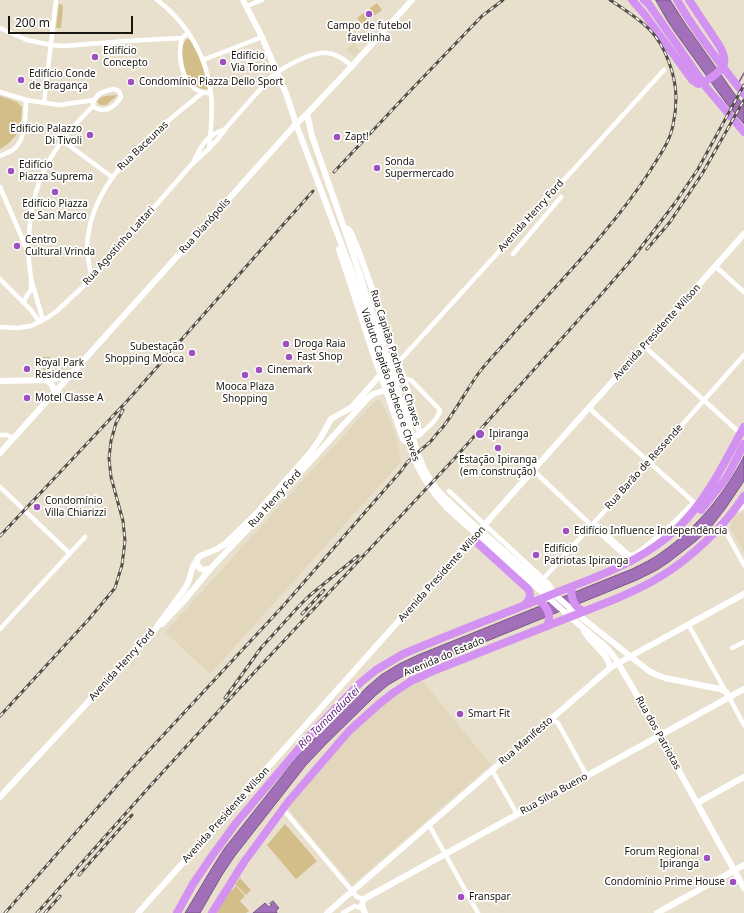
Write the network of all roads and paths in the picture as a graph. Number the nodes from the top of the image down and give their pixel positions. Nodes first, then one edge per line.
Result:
1 (56, 0) edge
2 (157, 0) edge
3 (262, 0) edge
4 (412, 0) edge
5 (632, 0) edge
6 (677, 0) edge
7 (689, 0) edge
8 (646, 1) edge
9 (245, 3) edge
10 (0, 28) edge
11 (188, 33) junction
12 (262, 37) junction
13 (182, 38) junction
14 (50, 45) junction
15 (203, 60) junction
16 (352, 66) junction
17 (664, 70) dead end
18 (277, 72) junction
19 (0, 92) edge
20 (202, 93) junction
21 (211, 93) junction
22 (744, 94) edge
23 (26, 100) junction
24 (94, 100) junction
25 (44, 103) junction
26 (93, 106) junction
27 (307, 114) junction
28 (296, 124) junction
29 (225, 129) junction
30 (744, 132) edge
31 (210, 136) junction
32 (312, 136) junction
33 (63, 141) junction
34 (208, 149) junction
35 (0, 156) edge
36 (192, 164) junction
37 (325, 174) junction
38 (316, 175) junction
39 (112, 177) junction
40 (0, 187) edge
41 (561, 197) dead end
42 (744, 234) edge
43 (339, 237) junction
44 (353, 244) junction
45 (28, 252) junction
46 (360, 254) junction
47 (513, 254) dead end
48 (715, 266) junction
49 (92, 278) junction
50 (361, 278) junction
51 (0, 279) edge
52 (32, 279) junction
53 (358, 288) joint
54 (744, 292) edge
55 (37, 301) junction
56 (24, 302) junction
57 (30, 308) junction
58 (41, 321) junction
59 (0, 327) edge
60 (644, 346) junction
61 (744, 355) edge
62 (398, 361) junction
63 (381, 374) junction
64 (70, 376) junction
65 (404, 379) junction
66 (47, 380) junction
67 (0, 381) edge
68 (386, 390) junction
69 (55, 393) junction
70 (704, 400) junction
71 (589, 408) junction
72 (331, 419) junction
73 (340, 428) junction
74 (742, 430) edge
75 (420, 434) junction
76 (0, 435) edge
77 (13, 438) junction
78 (744, 444) edge
79 (0, 452) edge
80 (650, 461) junction
81 (533, 470) junction
82 (0, 487) edge
83 (450, 491) dead end
84 (744, 496) edge
85 (696, 504) junction
86 (744, 506) edge
87 (732, 513) junction
88 (593, 524) junction
89 (485, 525) junction
90 (681, 525) junction
91 (722, 525) junction
92 (85, 537) dead end
93 (473, 539) junction
94 (69, 553) junction
95 (197, 559) junction
96 (632, 562) junction
97 (744, 566) edge
98 (211, 568) junction
99 (538, 581) junction
100 (572, 587) junction
101 (744, 594) edge
102 (551, 595) junction
103 (537, 601) junction
104 (524, 606) junction
105 (577, 614) junction
106 (688, 624) junction
107 (547, 626) junction
108 (583, 628) junction
109 (0, 629) edge
110 (155, 630) junction
111 (744, 642) edge
112 (732, 648) dead end
113 (631, 656) junction
114 (618, 663) junction
115 (610, 668) junction
116 (712, 688) junction
117 (744, 689) edge
118 (727, 695) junction
119 (719, 703) junction
120 (551, 719) junction
121 (744, 725) edge
122 (659, 736) junction
123 (492, 770) junction
124 (587, 776) junction
125 (744, 777) edge
126 (0, 797) edge
127 (697, 803) junction
128 (283, 809) junction
129 (517, 814) junction
130 (429, 824) junction
131 (445, 854) junction
132 (744, 865) edge
133 (734, 870) junction
134 (744, 888) edge
135 (352, 890) junction
136 (364, 899) junction
137 (364, 911) edge
138 (660, 912) edge
139 (138, 913) edge
140 (177, 913) edge
141 (212, 913) edge
142 (327, 913) edge
143 (343, 913) edge
144 (478, 913) edge

1 - 14 street
2 - 11 street
3 - 9 street
4 - 16 main road, Rua Dianópolis
5 - 7 highway
6 - 22 highway
8 - 30 highway
9 - 12 main road, Rua Capitão Pacheco e Chaves
10 - 14 street
11 - 13 street
11 - 15 street
12 - 15 street
12 - 18 main road, Rua Capitão Pacheco e Chaves
13 - 14 street
13 - 20 street
14 - 25 street
15 - 21 street
16 - 18 street
16 - 27 main road, Rua Dianópolis
17 - 62 street, Avenida Henry Ford
18 - 28 main road, Rua Capitão Pacheco e Chaves
18 - 29 street
19 - 23 street
20 - 21 street
20 - 39 street, Rua Baceunas
21 - 31 street
23 - 25 street
23 - 35 street
24 - 25 street
24 - 26 street
24 - 26 street
26 - 33 street
27 - 28 main road, Rua Dianópolis
27 - 32 main road, Rua Capitão Pacheco e Chaves
28 - 32 main road
28 - 38 main road, Rua Capitão Pacheco e Chaves
28 - 64 main road, Rua Dianópolis
29 - 31 street
29 - 34 street
31 - 34 street
31 - 36 street
32 - 37 main road, Rua Capitão Pacheco e Chaves
33 - 39 street
33 - 45 street
34 - 36 street
36 - 49 street, Rua Agostinho Lattari
37 - 38 main road
37 - 44 main road, Rua Capitão Pacheco e Chaves
38 - 43 main road, Rua Capitão Pacheco e Chaves
39 - 49 street, Rua Baceunas
40 - 45 street
41 - 47 street
42 - 48 main road, Avenida Presidente Wilson
43 - 44 main road
43 - 53 main road, Rua Capitão Pacheco e Chaves
43 - 63 main road, Rua Capitão Pacheco e Chaves
44 - 46 main road, Rua Capitão Pacheco e Chaves
44 - 50 main road, Rua Capitão Pacheco e Chaves
45 - 52 street
46 - 50 main road
46 - 62 main road, Rua Capitão Pacheco e Chaves
48 - 54 street
48 - 60 main road, Avenida Presidente Wilson
49 - 58 street, Rua Agostinho Lattari
50 - 99 main road, Viaduto Capitão Pacheco e Chaves
51 - 56 street
52 - 55 street
52 - 56 street
53 - 99 main road, Viaduto Capitão Pacheco e Chaves
55 - 57 street
55 - 58 street
56 - 57 street
57 - 58 street
58 - 59 street, Rua Agostinho Lattari
60 - 70 street
60 - 71 main road, Avenida Presidente Wilson
61 - 70 street, Rua Barão de Ressende
62 - 63 main road
62 - 65 main road, Rua Capitão Pacheco e Chaves
63 - 68 main road, Rua Capitão Pacheco e Chaves
63 - 72 main road
64 - 66 main road
64 - 69 main road, Rua Dianópolis
65 - 68 main road, Rua Henry Ford
65 - 75 main road, Rua Capitão Pacheco e Chaves
65 - 75 street
66 - 67 main road
66 - 69 main road
68 - 73 main road, Rua Henry Ford
68 - 75 main road, Rua Capitão Pacheco e Chaves
69 - 77 main road, Rua Dianópolis
70 - 74 street
70 - 80 street, Rua Barão de Ressende
71 - 80 street
71 - 81 main road, Avenida Presidente Wilson
72 - 73 main road
72 - 95 main road
73 - 98 main road, Rua Henry Ford
74 - 85 highway, Avenida do Estado
76 - 77 street
77 - 79 main road, Rua Dianópolis
78 - 90 highway, Avenida do Estado
80 - 85 street
80 - 88 street, Rua Barão de Ressende
81 - 88 street
81 - 89 main road, Avenida Presidente Wilson
82 - 94 street
83 - 89 street
84 - 87 highway, Avenida do Estado
85 - 88 street
85 - 90 highway, Avenida do Estado
86 - 87 street
87 - 91 highway, Avenida do Estado
88 - 96 street
88 - 99 street, Rua Barão de Ressende
89 - 93 main road, Avenida Presidente Wilson
89 - 99 street
90 - 96 highway, Avenida do Estado
91 - 97 street
91 - 105 highway, Avenida do Estado
92 - 94 street
93 - 104 highway
93 - 139 main road, Avenida Presidente Wilson
94 - 109 street
95 - 98 main road
95 - 110 main road, Avenida Henry Ford
96 - 100 highway, Avenida do Estado
98 - 110 main road, Rua Henry Ford
99 - 102 main road, Viaduto Capitão Pacheco e Chaves
99 - 103 highway
100 - 102 highway, Avenida do Estado
100 - 105 highway
101 - 106 main road, Rua Manifesto
102 - 103 highway, Avenida do Estado
102 - 105 main road, Rua dos Patriotas
103 - 104 highway, Avenida do Estado
103 - 107 highway
104 - 140 highway, Avenida do Estado
105 - 107 highway, Avenida do Estado
105 - 108 main road, Rua dos Patriotas
105 - 113 main road, Rua dos Patriotas
106 - 113 main road, Rua Manifesto
106 - 118 street
107 - 128 highway, Avenida do Estado
108 - 114 main road, Rua dos Patriotas
108 - 115 main road
110 - 126 main road, Avenida Henry Ford
111 - 112 street
113 - 114 main road, Rua Manifesto
113 - 116 main road, Rua dos Patriotas
114 - 115 main road, Rua Manifesto
114 - 122 main road, Rua dos Patriotas
115 - 120 main road, Rua Manifesto
116 - 118 main road, Rua dos Patriotas
116 - 119 main road
117 - 118 main road, Rua Silva Bueno
118 - 119 main road, Rua Silva Bueno
118 - 121 street
119 - 122 main road, Rua Silva Bueno
120 - 123 main road, Rua Manifesto
120 - 124 street
122 - 124 main road, Rua Silva Bueno
122 - 127 main road, Rua dos Patriotas
123 - 129 street
123 - 130 main road, Rua Manifesto
124 - 129 main road, Rua Silva Bueno
125 - 127 main road
127 - 133 main road, Rua dos Patriotas
128 - 135 street
128 - 141 highway, Avenida do Estado
129 - 131 main road, Rua Silva Bueno
130 - 131 street
130 - 135 main road, Rua Manifesto
131 - 136 main road, Rua Silva Bueno
131 - 144 street
132 - 133 main road
133 - 134 main road, Rua dos Patriotas
133 - 138 main road
135 - 136 street
135 - 142 main road, Rua Manifesto
136 - 137 main road
137 - 143 street

